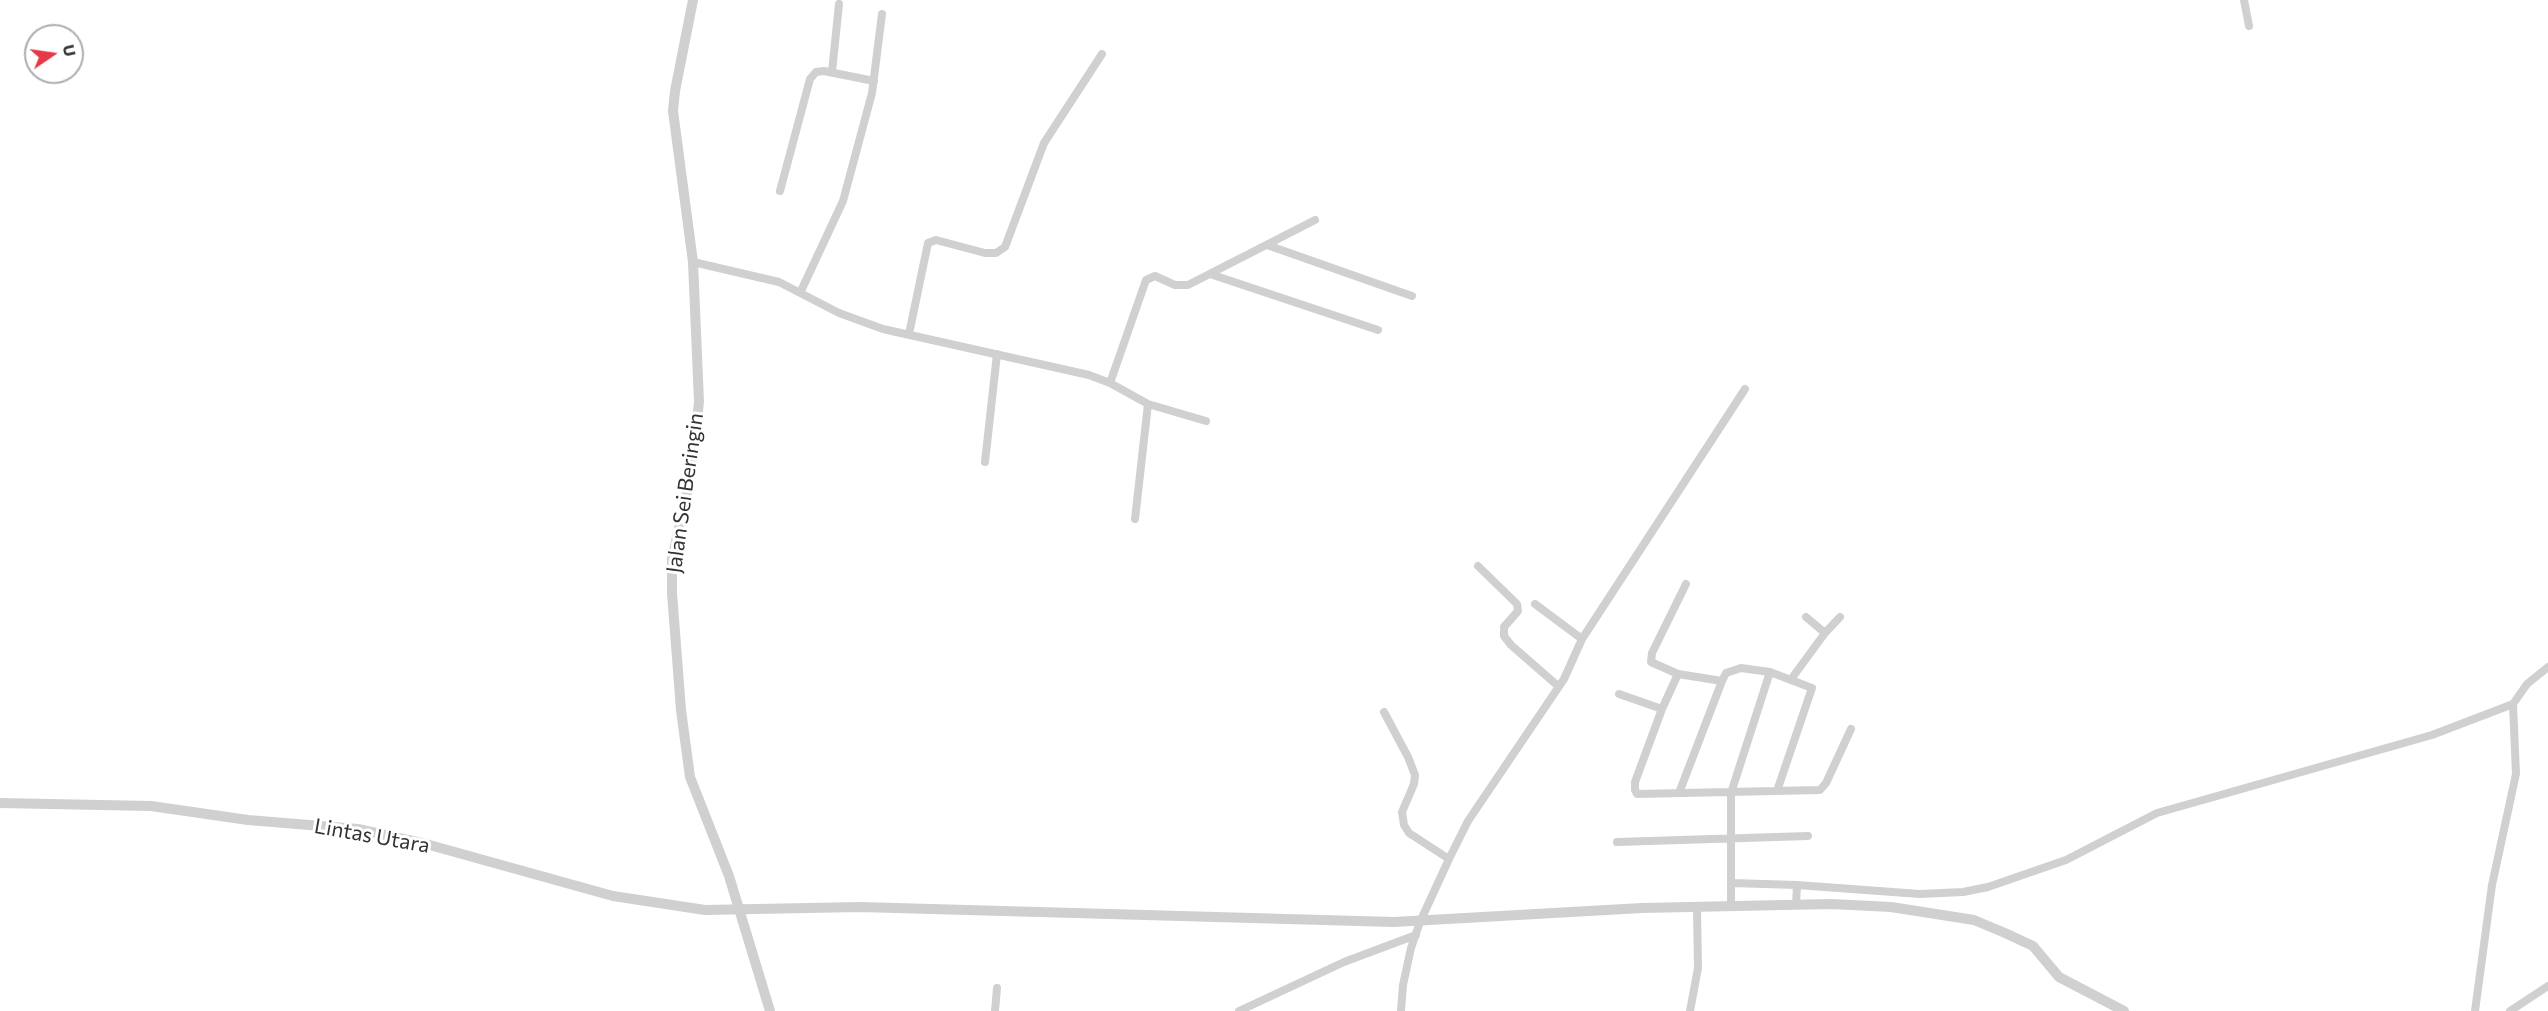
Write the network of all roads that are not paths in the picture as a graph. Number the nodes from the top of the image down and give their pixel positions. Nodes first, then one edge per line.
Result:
1 (693, 0) edge
2 (2244, 0) edge
3 (839, 4) dead end
4 (882, 14) dead end
5 (2249, 26) dead end
6 (1102, 54) dead end
7 (832, 72) junction
8 (874, 81) junction
9 (780, 191) dead end
10 (1315, 220) dead end
11 (1267, 245) junction
12 (693, 262) junction
13 (1210, 274) junction
14 (801, 291) junction
15 (1412, 297) dead end
16 (1378, 330) dead end
17 (909, 334) junction
18 (997, 354) junction
19 (1110, 383) junction
20 (1745, 389) dead end
21 (1148, 404) junction
22 (1206, 422) dead end
23 (985, 462) dead end
24 (1135, 519) dead end
25 (1478, 566) dead end
26 (1686, 584) dead end
27 (1535, 604) dead end
28 (1806, 617) dead end
29 (1840, 617) dead end
30 (1825, 633) junction
31 (1582, 639) junction
32 (2548, 667) edge
33 (1770, 672) junction
34 (1678, 674) junction
35 (1792, 678) junction
36 (1722, 681) junction
37 (1558, 686) junction
38 (1619, 694) dead end
39 (2514, 704) junction
40 (1662, 709) junction
41 (1383, 712) dead end
42 (1851, 729) dead end
43 (1777, 791) junction
44 (1680, 793) junction
45 (1731, 793) junction
46 (0, 803) edge
47 (1808, 836) dead end
48 (1730, 838) junction
49 (1617, 842) dead end
50 (1449, 859) junction
51 (1731, 883) junction
52 (1797, 885) junction
53 (1796, 905) junction
54 (1731, 906) junction
55 (738, 908) junction
56 (1697, 908) junction
57 (1420, 922) junction
58 (1416, 935) junction
59 (2548, 986) edge
60 (997, 988) dead end
61 (770, 1011) edge
62 (994, 1011) edge
63 (1239, 1011) edge
64 (1401, 1011) edge
65 (1690, 1011) edge
66 (2124, 1011) edge
67 (2475, 1011) edge
68 (2510, 1011) edge

1 - 12 street, Jalan Sei Beringin
2 - 5 street
3 - 7 street
4 - 8 street
6 - 17 street
7 - 8 street
7 - 9 street
8 - 14 street
10 - 11 street
11 - 13 street
11 - 15 street
12 - 14 street
12 - 55 street, Jalan Sei Beringin
13 - 16 street
13 - 19 street
14 - 17 street
17 - 18 street
18 - 19 street
18 - 23 street
19 - 21 street
20 - 31 street
21 - 22 street
21 - 24 street
25 - 37 street
26 - 34 street
27 - 31 street
28 - 30 street
29 - 30 street
30 - 35 street
31 - 37 street
32 - 39 street
33 - 35 street
33 - 36 street
33 - 45 street
34 - 36 street
34 - 40 street
35 - 43 street
36 - 44 street
37 - 50 street
38 - 40 street
39 - 52 street
39 - 67 street
40 - 44 street
41 - 50 street
42 - 43 street
43 - 45 street
44 - 45 street
45 - 48 street
46 - 55 street, Lintas Utara
47 - 48 street
48 - 49 street
48 - 51 street
50 - 57 street
51 - 52 street
51 - 54 street
52 - 53 street
53 - 54 street, Lintas Utara
53 - 66 street, Lintas Utara
54 - 56 street, Lintas Utara
55 - 57 street, Lintas Utara
55 - 61 street, Jalan Sei Beringin
56 - 57 street, Lintas Utara
56 - 65 street
57 - 58 street
58 - 63 street
58 - 64 street
59 - 68 street
60 - 62 street

